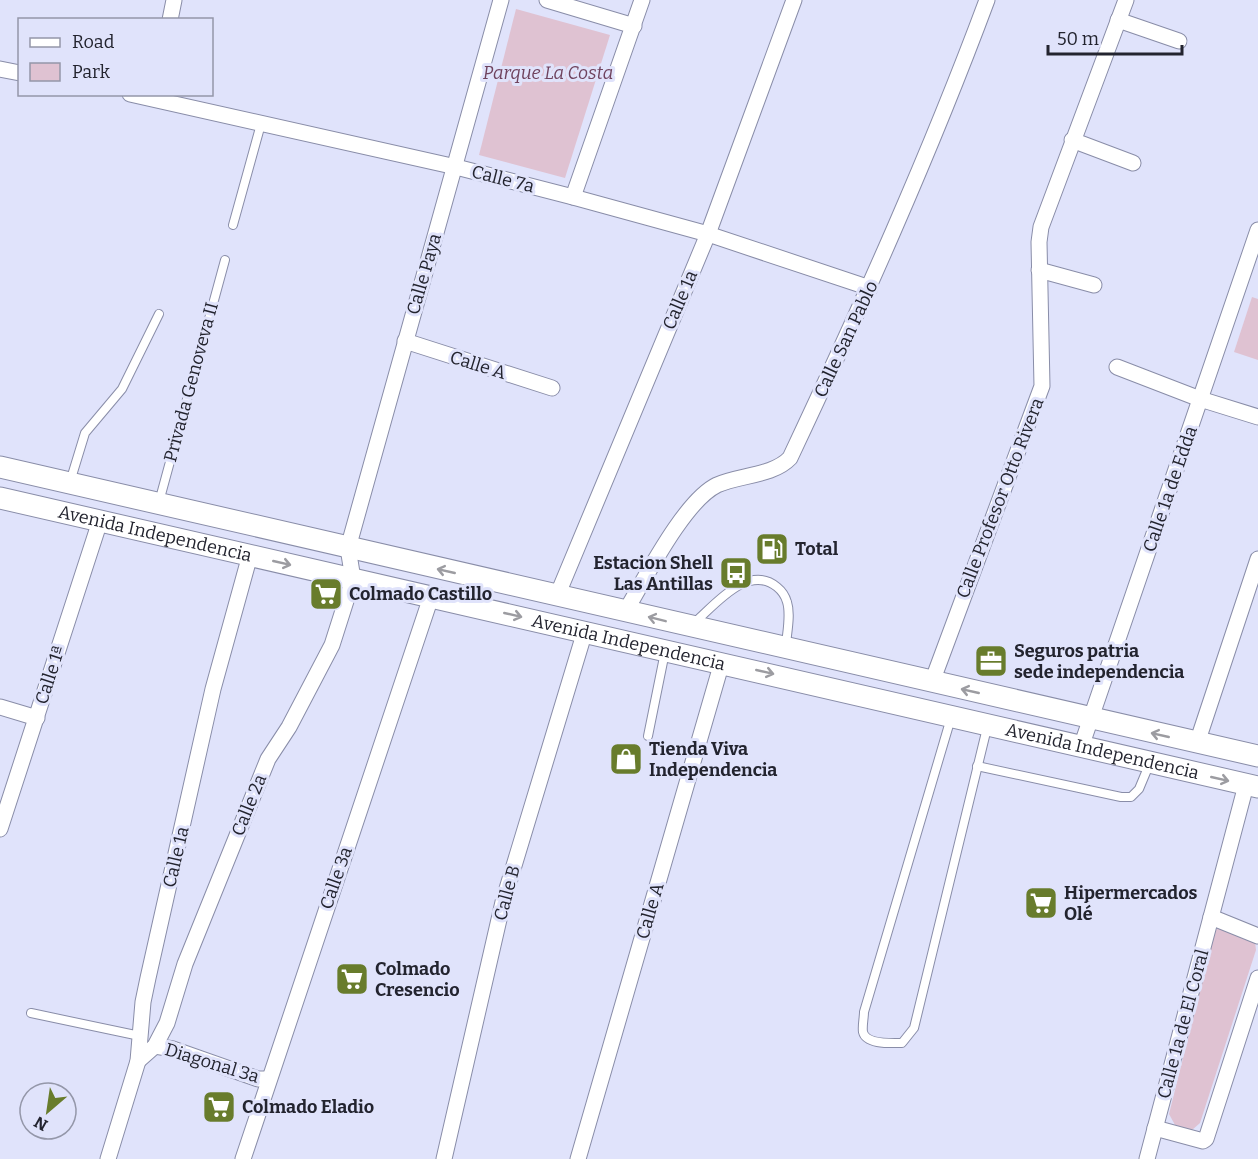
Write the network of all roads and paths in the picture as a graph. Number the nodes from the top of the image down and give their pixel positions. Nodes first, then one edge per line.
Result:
1 (174, 0) edge
2 (501, 0) edge
3 (548, 0) edge
4 (642, 0) edge
5 (794, 0) edge
6 (987, 0) edge
7 (1126, 0) edge
8 (170, 18) edge
9 (1118, 20) junction
10 (634, 26) junction
11 (1179, 41) dead end
12 (0, 69) edge
13 (18, 73) edge
14 (156, 97) edge
15 (261, 124) junction
16 (1072, 140) junction
17 (1133, 163) dead end
18 (456, 167) junction
19 (573, 197) junction
20 (233, 225) dead end
21 (1258, 230) edge
22 (708, 234) junction
23 (225, 260) dead end
24 (1039, 270) junction
25 (1094, 285) dead end
26 (870, 288) junction
27 (159, 314) dead end
28 (405, 341) junction
29 (1117, 367) dead end
30 (552, 388) dead end
31 (1200, 399) junction
32 (1258, 417) edge
33 (0, 467) edge
34 (69, 483) junction
35 (0, 498) edge
36 (158, 504) junction
37 (100, 521) junction
38 (348, 548) junction
39 (250, 555) junction
40 (1258, 559) edge
41 (353, 579) junction
42 (557, 596) junction
43 (431, 597) junction
44 (625, 612) junction
45 (689, 627) junction
46 (585, 631) junction
47 (786, 649) junction
48 (674, 652) junction
49 (722, 662) junction
50 (845, 663) junction
51 (932, 682) junction
52 (838, 690) junction
53 (0, 707) edge
54 (951, 716) junction
55 (37, 718) junction
56 (1092, 719) junction
57 (987, 725) junction
58 (648, 736) dead end
59 (1197, 743) junction
60 (1082, 747) junction
61 (1258, 756) edge
62 (1150, 763) junction
63 (977, 766) junction
64 (1252, 786) edge
65 (0, 830) edge
66 (1210, 917) junction
67 (1258, 936) edge
68 (1258, 978) edge
69 (31, 1013) dead end
70 (140, 1036) junction
71 (155, 1046) junction
72 (138, 1061) junction
73 (269, 1079) junction
74 (1155, 1128) junction
75 (108, 1159) edge
76 (243, 1159) edge
77 (444, 1159) edge
78 (578, 1159) edge
79 (1147, 1159) edge

1 - 8 street
2 - 18 street, Calle Paya
3 - 10 street
4 - 10 street
5 - 22 street, Calle 1a
6 - 26 street, Calle San Pablo
7 - 9 street, Calle Profesor Otto Rivera
9 - 11 street
9 - 16 street, Calle Profesor Otto Rivera
10 - 19 street
12 - 13 street
14 - 15 street, Calle 7a
15 - 18 street, Calle 7a
15 - 20 lane
16 - 17 street
16 - 24 street, Calle Profesor Otto Rivera
18 - 19 street, Calle 7a
18 - 28 street, Calle Paya
19 - 22 street, Calle 7a
21 - 31 street, Calle 1a de Edda
22 - 26 street, Calle 7a
22 - 42 street, Calle 1a
23 - 36 lane, Privada Genoveva II
24 - 25 street
24 - 51 street, Calle Profesor Otto Rivera
26 - 44 street, Calle San Pablo
27 - 34 lane
28 - 30 street, Calle A
28 - 38 street, Calle Paya
29 - 31 street
31 - 32 street
31 - 56 street, Calle 1a de Edda
33 - 34 main road, Avenida Independencia
34 - 36 main road, Avenida Independencia
35 - 37 main road, Avenida Independencia
36 - 38 main road, Avenida Independencia
37 - 39 main road, Avenida Independencia
37 - 55 street, Calle 1ª
38 - 41 street, Calle 2a
42 -> 38 main road, Avenida Independencia
39 -> 41 main road, Avenida Independencia
39 - 70 street, Calle 1a
40 - 59 street
41 - 43 main road, Avenida Independencia
41 - 71 street, Calle 2a
42 - 44 main road, Avenida Independencia
43 -> 46 main road, Avenida Independencia
43 - 73 street, Calle 3a
45 -> 44 main road, Avenida Independencia
45 - 47 main road, Avenida Independencia
45 - 47 lane
45 - 48 main road
46 - 48 main road, Avenida Independencia
46 - 77 street, Calle B
47 - 50 main road, Avenida Independencia
48 - 49 main road, Avenida Independencia
48 - 58 lane
49 -> 52 main road, Avenida Independencia
49 - 78 street, Calle A
50 - 51 main road, Avenida Independencia
50 - 52 main road
56 -> 51 main road, Avenida Independencia
52 - 54 main road, Avenida Independencia
53 - 55 street
54 - 57 main road, Avenida Independencia
54 - 63 lane
55 - 65 street, Calle 1ª
59 -> 56 main road, Avenida Independencia
56 - 60 street, Calle 1a de Edda
57 - 60 main road, Avenida Independencia
57 - 63 lane
59 - 61 main road, Avenida Independencia
60 - 62 main road, Avenida Independencia
62 - 63 lane
62 -> 64 main road, Avenida Independencia
64 - 66 street, Calle 1a de El Coral
66 - 67 street
66 - 74 street, Calle 1a de El Coral
68 - 74 street
69 - 70 lane
70 - 72 street, Calle 1a
71 - 72 street, Calle 2a
71 - 73 street, Diagonal 3a
72 - 75 street, Calle 1a
73 - 76 street, Calle 3a
74 - 79 street, Calle 1a de El Coral

